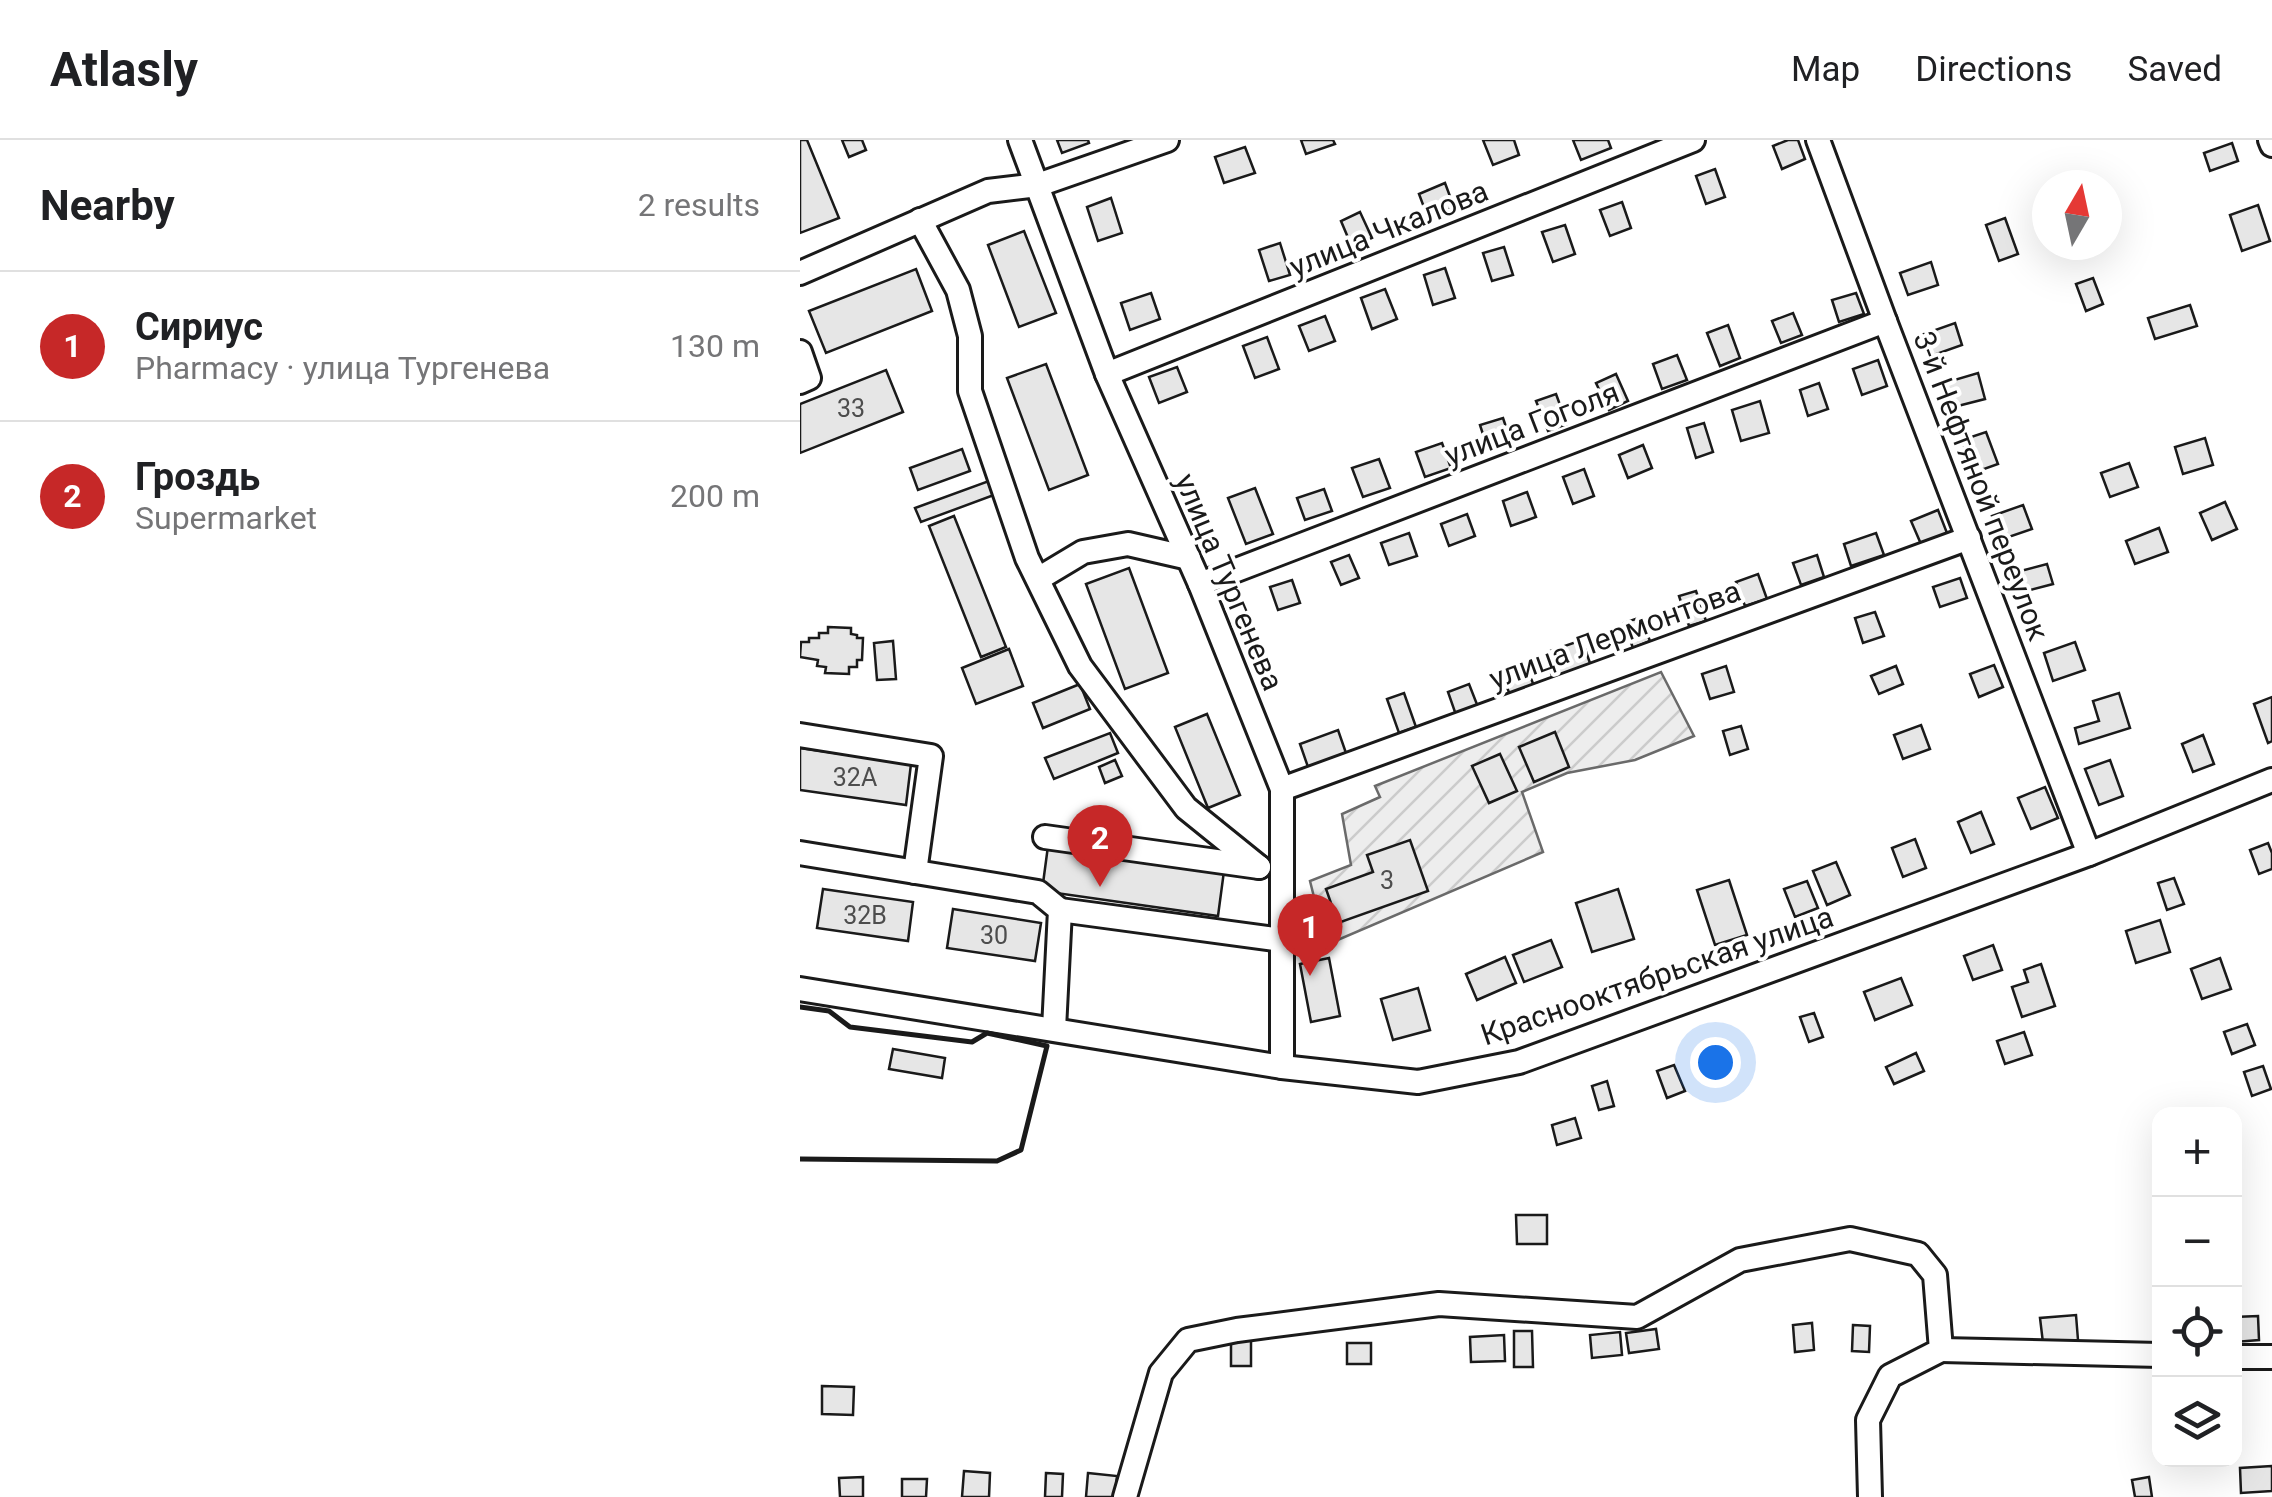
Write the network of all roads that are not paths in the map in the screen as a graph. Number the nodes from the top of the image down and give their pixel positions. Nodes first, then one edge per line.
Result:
1 (1020, 140) edge
2 (1166, 140) edge
3 (1693, 140) edge
4 (1818, 140) edge
5 (1038, 185) junction
6 (920, 220) junction
7 (800, 273) edge
8 (1885, 321) junction
9 (800, 352) edge
10 (1106, 374) junction
11 (800, 382) edge
12 (1969, 538) junction
13 (1188, 558) junction
14 (1038, 579) junction
15 (1200, 584) junction
16 (800, 735) edge
17 (2272, 780) edge
18 (1282, 789) junction
19 (1045, 837) dead end
20 (800, 853) edge
21 (2089, 854) junction
22 (1271, 868) junction
23 (916, 872) junction
24 (1060, 910) junction
25 (1282, 940) junction
26 (800, 988) edge
27 (1054, 1029) junction
28 (1282, 1067) junction
29 (1941, 1350) junction
30 (2152, 1356) edge
31 (2242, 1357) edge
32 (2272, 1357) edge
33 (1126, 1497) edge
34 (1870, 1497) edge

1 - 5 street, улица Тургенева
2 - 5 street
3 - 10 street, улица Чкалова
4 - 8 street, 3-й Нефтяной переулок
5 - 6 street
5 - 10 street, улица Тургенева
6 - 7 street
6 - 14 street
8 - 12 street, 3-й Нефтяной переулок
8 - 15 street, улица Гоголя
9 - 11 street
10 - 13 street, улица Тургенева
12 - 18 street, улица Лермонтова
12 - 21 street, 3-й Нефтяной переулок
13 - 14 street
13 - 15 street, улица Тургенева
14 - 22 street
15 - 18 street, улица Тургенева
16 - 23 street
17 - 21 street, Краснооктябрьская улица
18 - 22 street, улица Тургенева
19 - 22 street
20 - 23 street
21 - 28 street, Краснооктябрьская улица
22 - 25 street, улица Тургенева
23 - 24 street
24 - 25 street
24 - 27 street
25 - 28 street, улица Тургенева
26 - 27 street, Краснооктябрьская улица
27 - 28 street, Краснооктябрьская улица
29 - 30 street
29 - 33 street
29 - 34 street
31 - 32 street

